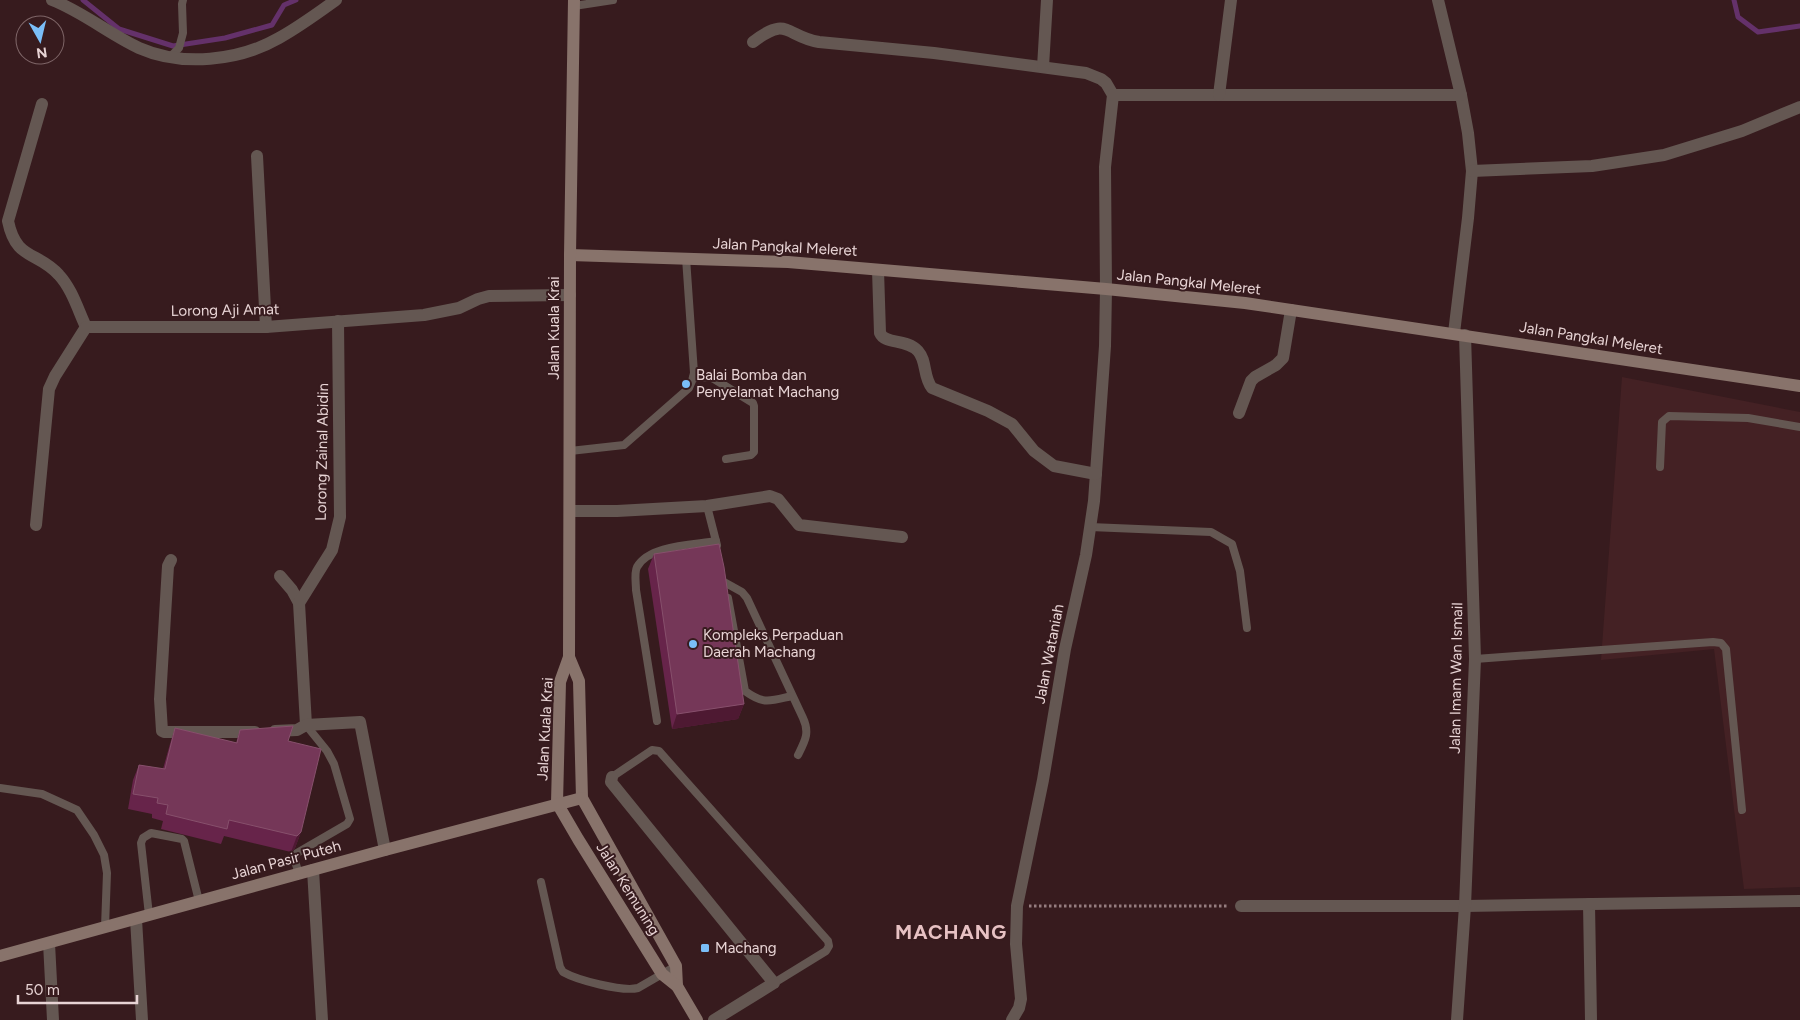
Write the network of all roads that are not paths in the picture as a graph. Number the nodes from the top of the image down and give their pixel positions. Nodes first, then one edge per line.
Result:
1 (52, 0) edge
2 (183, 0) edge
3 (336, 0) edge
4 (613, 0) edge
5 (1047, 0) edge
6 (1231, 0) edge
7 (1438, 0) edge
8 (574, 3) edge
9 (753, 42) dead end
10 (170, 57) junction
11 (1043, 67) junction
12 (1461, 94) junction
13 (1112, 95) junction
14 (1219, 95) junction
15 (42, 104) dead end
16 (1800, 107) edge
17 (257, 156) dead end
18 (1472, 171) junction
19 (570, 255) junction
20 (686, 258) junction
21 (878, 270) junction
22 (1106, 289) junction
23 (570, 295) junction
24 (1291, 310) junction
25 (338, 321) junction
26 (86, 327) junction
27 (266, 327) junction
28 (1459, 334) junction
29 (693, 378) junction
30 (1800, 386) edge
31 (1240, 413) dead end
32 (1800, 427) edge
33 (570, 451) junction
34 (726, 458) dead end
35 (1660, 467) dead end
36 (1096, 474) junction
37 (706, 506) junction
38 (570, 511) junction
39 (36, 525) dead end
40 (1090, 527) junction
41 (902, 537) dead end
42 (716, 541) junction
43 (719, 557) edge
44 (171, 560) dead end
45 (280, 576) dead end
46 (299, 603) junction
47 (1247, 628) dead end
48 (569, 657) junction
49 (1475, 659) junction
50 (792, 696) junction
51 (657, 721) dead end
52 (306, 725) junction
53 (798, 755) dead end
54 (612, 776) joint
55 (0, 788) edge
56 (582, 798) junction
57 (558, 804) junction
58 (1742, 810) dead end
59 (384, 850) junction
60 (313, 870) junction
61 (299, 874) junction
62 (541, 882) dead end
63 (199, 901) junction
64 (1800, 901) edge
65 (1589, 904) junction
66 (1241, 906) road end
67 (1465, 906) junction
68 (149, 915) junction
69 (136, 919) junction
70 (106, 927) junction
71 (49, 943) junction
72 (0, 956) edge
73 (676, 966) junction
74 (662, 974) junction
75 (774, 983) junction
76 (677, 986) junction
77 (53, 1020) edge
78 (142, 1020) edge
79 (322, 1020) edge
80 (697, 1020) edge
81 (714, 1020) edge
82 (1012, 1020) edge
83 (1457, 1020) edge
84 (1591, 1020) edge

1 - 10 street
2 - 10 lane
3 - 10 street
4 - 8 lane
5 - 11 street
6 - 14 street
7 - 12 street, Jalan Imam Wan Ismail
8 - 19 main road, Jalan Kuala Krai
9 - 11 street
11 - 13 street
12 - 14 street
12 - 18 street, Jalan Imam Wan Ismail
13 - 14 street
13 - 22 street, Jalan Wataniah
15 - 26 street
16 - 18 street
17 - 27 street
18 - 28 street, Jalan Imam Wan Ismail
19 - 20 main road, Jalan Pangkal Meleret
19 - 23 main road, Jalan Kuala Krai
20 - 21 main road, Jalan Pangkal Meleret
20 - 29 lane
21 - 22 main road, Jalan Pangkal Meleret
21 - 36 street
22 - 24 main road, Jalan Pangkal Meleret
22 - 36 street, Jalan Wataniah
23 - 25 street, Lorong Aji Amat
23 - 33 main road, Jalan Kuala Krai
24 - 28 main road, Jalan Pangkal Meleret
24 - 31 street
25 - 27 street, Lorong Aji Amat
25 - 46 street, Lorong Zainal Abidin
26 - 27 street, Lorong Aji Amat
26 - 39 street
28 - 30 main road, Jalan Pangkal Meleret
28 - 49 street, Jalan Imam Wan Ismail
29 - 33 lane
29 - 34 lane
32 - 35 lane
33 - 38 main road, Jalan Kuala Krai
36 - 40 street, Jalan Wataniah
37 - 38 street
37 - 41 street
37 - 42 lane
38 - 48 main road, Jalan Kuala Krai
40 - 47 lane
40 - 82 street, Jalan Wataniah
42 - 43 lane
42 - 51 lane
44 - 52 street
45 - 46 street
46 - 52 street
48 - 56 main road, Jalan Kuala Krai
48 - 57 main road, Jalan Kuala Krai
49 - 58 lane
49 - 67 street, Jalan Imam Wan Ismail
50 - 50 lane
50 - 53 lane
52 - 59 street
52 - 61 lane
54 - 75 street
54 - 75 lane
55 - 70 lane
56 - 57 main road, Jalan Pasir Puteh
56 - 73 main road, Jalan Kemuning
57 - 59 main road, Jalan Pasir Puteh
57 - 74 main road, Jalan Kemuning
59 - 60 main road, Jalan Pasir Puteh
60 - 61 main road, Jalan Pasir Puteh
60 - 79 street
61 - 63 main road, Jalan Pasir Puteh
62 - 74 lane
63 - 68 main road, Jalan Pasir Puteh
63 - 68 lane
64 - 65 street
65 - 67 street
65 - 84 street
66 - 67 street
67 - 83 street, Jalan Imam Wan Ismail
68 - 69 main road, Jalan Pasir Puteh
69 - 70 main road, Jalan Pasir Puteh
69 - 78 street
70 - 71 main road, Jalan Pasir Puteh
71 - 72 main road, Jalan Pasir Puteh
71 - 77 street
73 - 74 lane
73 - 76 main road, Jalan Kemuning
74 - 76 main road, Jalan Kemuning
75 - 81 street
76 - 80 main road, Jalan Kemuning

